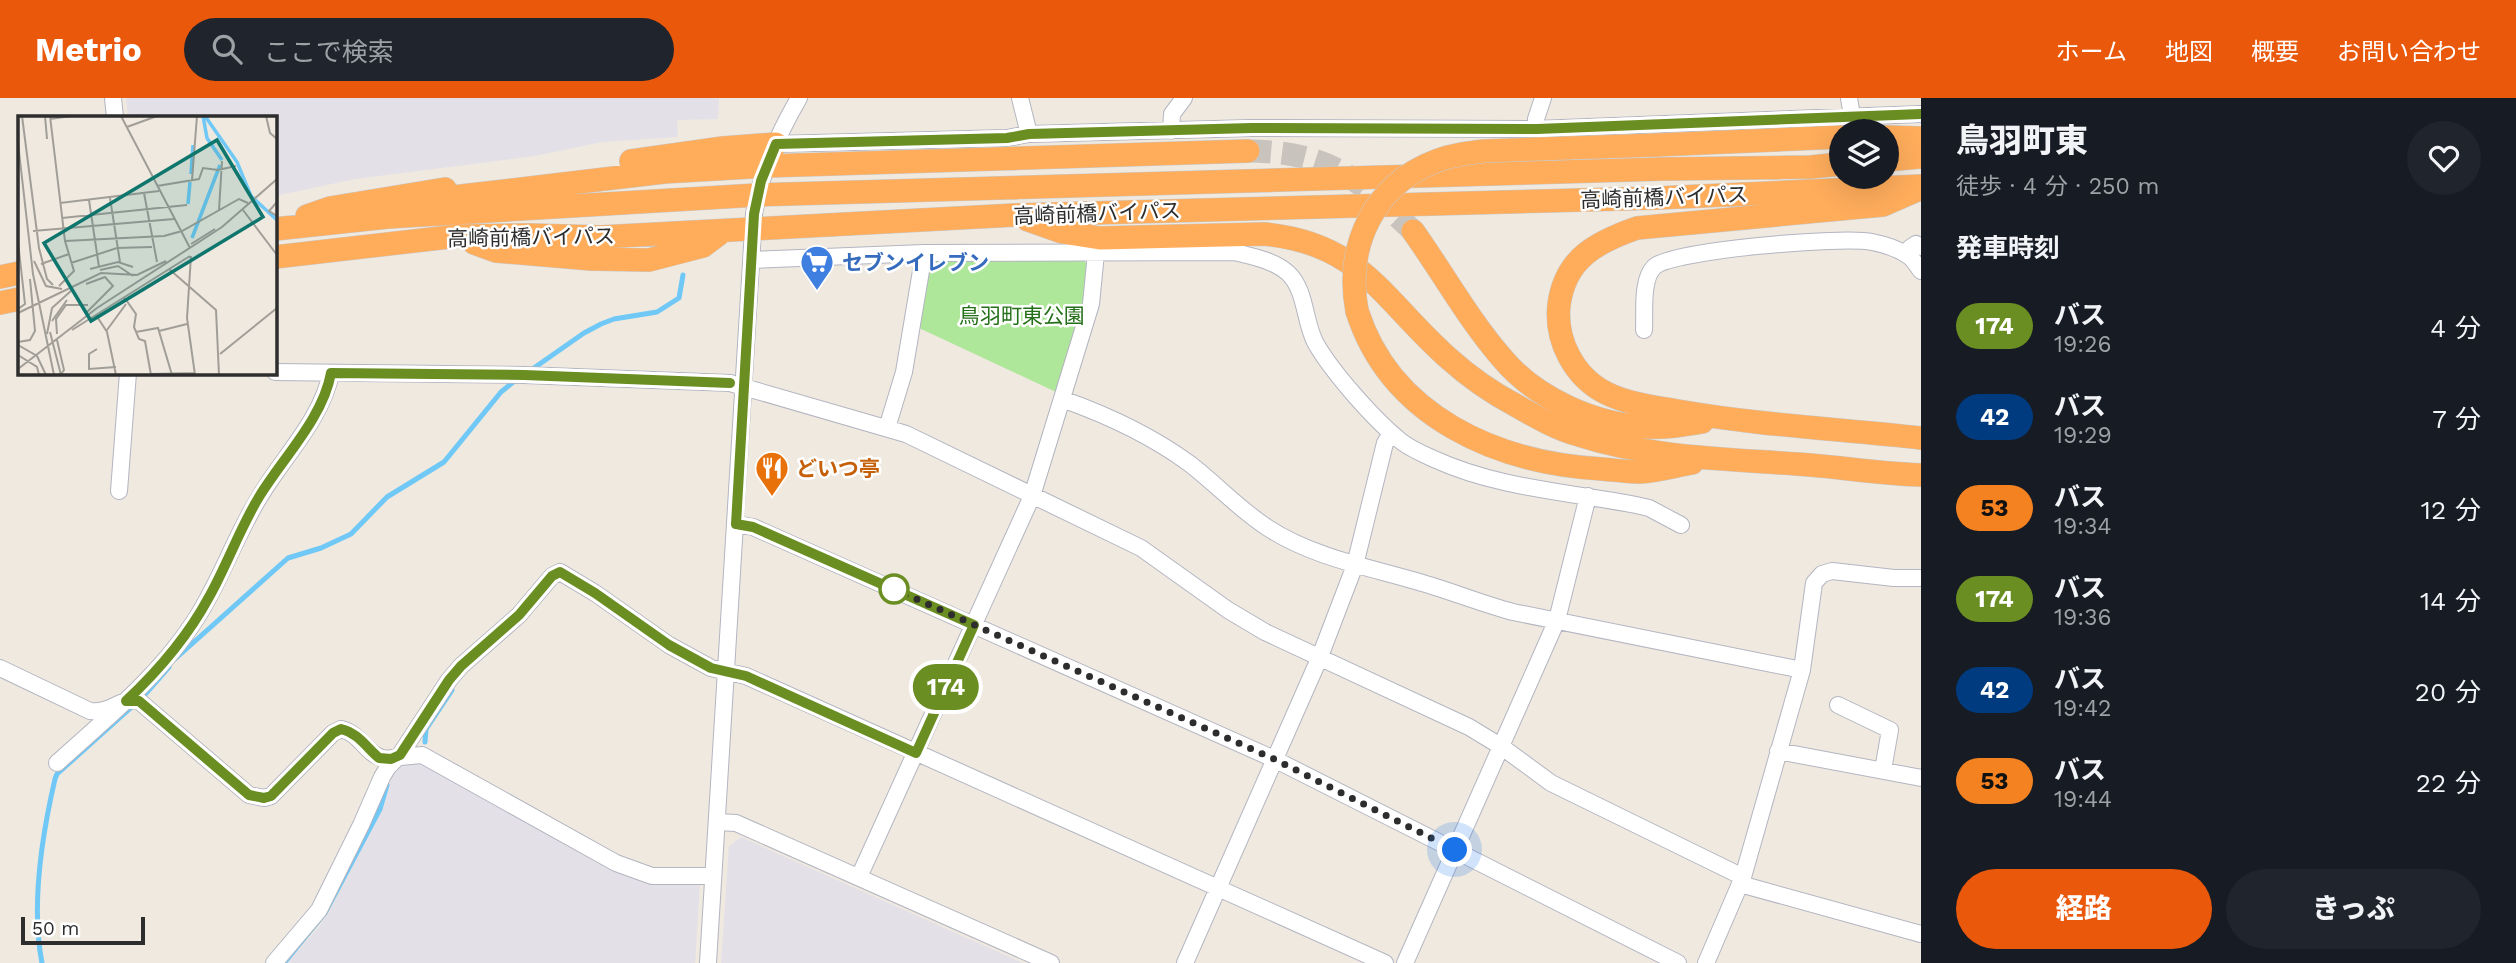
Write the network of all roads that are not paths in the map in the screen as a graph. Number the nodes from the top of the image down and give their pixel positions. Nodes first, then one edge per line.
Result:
1 (113, 98) edge
2 (799, 98) edge
3 (1020, 98) edge
4 (1184, 98) edge
5 (1543, 98) edge
6 (1849, 98) edge
7 (1921, 114) edge
8 (115, 116) edge
9 (1852, 116) junction
10 (1537, 129) junction
11 (1171, 131) junction
12 (1029, 134) junction
13 (1899, 137) edge
14 (1829, 138) edge
15 (1921, 138) edge
16 (776, 144) junction
17 (1248, 151) tunnel mouth
18 (1921, 157) edge
19 (1899, 159) edge
20 (1829, 165) edge
21 (766, 166) junction
22 (1921, 187) edge
23 (757, 195) junction
24 (1016, 215) junction
25 (388, 217) junction
26 (276, 229) edge
27 (276, 229) edge
28 (753, 230) junction
29 (1413, 231) tunnel mouth
30 (1915, 251) edge
31 (924, 253) junction
32 (1096, 253) junction
33 (276, 257) edge
34 (752, 260) junction
35 (1921, 271) edge
36 (1644, 330) dead end
37 (276, 372) edge
38 (331, 373) junction
39 (128, 374) edge
40 (744, 386) junction
41 (1062, 399) junction
42 (1723, 419) junction
43 (887, 428) junction
44 (1391, 433) junction
45 (1921, 438) edge
46 (1720, 459) junction
47 (1916, 476) edge
48 (119, 491) dead end
49 (1032, 496) junction
50 (1588, 496) junction
51 (736, 524) junction
52 (1681, 525) dead end
53 (1356, 565) junction
54 (1921, 578) edge
55 (1557, 620) junction
56 (974, 625) junction
57 (1320, 659) junction
58 (0, 668) edge
59 (1802, 670) junction
60 (727, 673) junction
61 (126, 701) junction
62 (1838, 705) dead end
63 (1502, 747) junction
64 (1778, 751) junction
65 (916, 753) junction
66 (400, 755) junction
67 (1274, 759) junction
68 (57, 763) dead end
69 (1883, 770) junction
70 (1921, 778) edge
71 (718, 822) junction
72 (1455, 850) junction
73 (713, 876) junction
74 (859, 877) junction
75 (1741, 880) junction
76 (1219, 888) junction
77 (1921, 934) edge
78 (274, 963) edge
79 (708, 963) edge
80 (1051, 963) edge
81 (1185, 963) edge
82 (1385, 963) edge
83 (1405, 963) edge
84 (1678, 963) edge
85 (1706, 963) edge

1 - 8 street
2 - 16 street
3 - 12 street
4 - 11 street
5 - 10 street
6 - 9 street
7 - 9 street
9 - 10 street
10 - 11 street
11 - 12 street
12 - 16 street
13 - 15 highway
14 - 46 highway, bridge
16 - 21 street
16 - 26 highway
17 - 21 highway
18 - 19 highway
20 - 23 highway, 高崎前橋バイパス
21 - 23 street
21 - 25 highway
22 - 24 highway, 高崎前橋バイパス
22 - 42 highway
23 - 25 highway, 高崎前橋バイパス
23 - 28 street
24 - 28 highway, 高崎前橋バイパス
24 - 46 highway
25 - 27 highway, 高崎前橋バイパス
28 - 33 highway, 高崎前橋バイパス
28 - 34 street
29 - 42 highway
30 - 35 street
30 - 36 street
31 - 32 street
31 - 34 street
31 - 43 street
32 - 41 street
32 - 44 street
34 - 40 street
37 - 38 street
38 - 40 street
38 - 61 street
39 - 48 street
40 - 43 street
40 - 51 street
41 - 49 street
41 - 53 street
42 - 45 highway
43 - 49 street
44 - 50 street
44 - 53 street
46 - 47 highway
49 - 56 street
49 - 57 street
50 - 52 street
50 - 55 street
51 - 56 street
51 - 60 street
53 - 55 street
53 - 57 street
54 - 59 street
55 - 59 street
55 - 63 street
56 - 65 street
56 - 67 street
57 - 63 street
57 - 67 street
58 - 61 street
59 - 64 street
60 - 65 street
60 - 66 street
60 - 71 street
61 - 66 street
61 - 68 street
62 - 69 street
63 - 72 street
63 - 75 street
64 - 69 street
64 - 75 street
65 - 74 street
65 - 76 street
66 - 73 street
66 - 78 street
67 - 72 street
67 - 76 street
69 - 70 street
71 - 73 street
71 - 74 street
72 - 83 street
72 - 84 street
73 - 79 street
74 - 80 street
75 - 77 street
75 - 85 street
76 - 81 street
76 - 82 street

